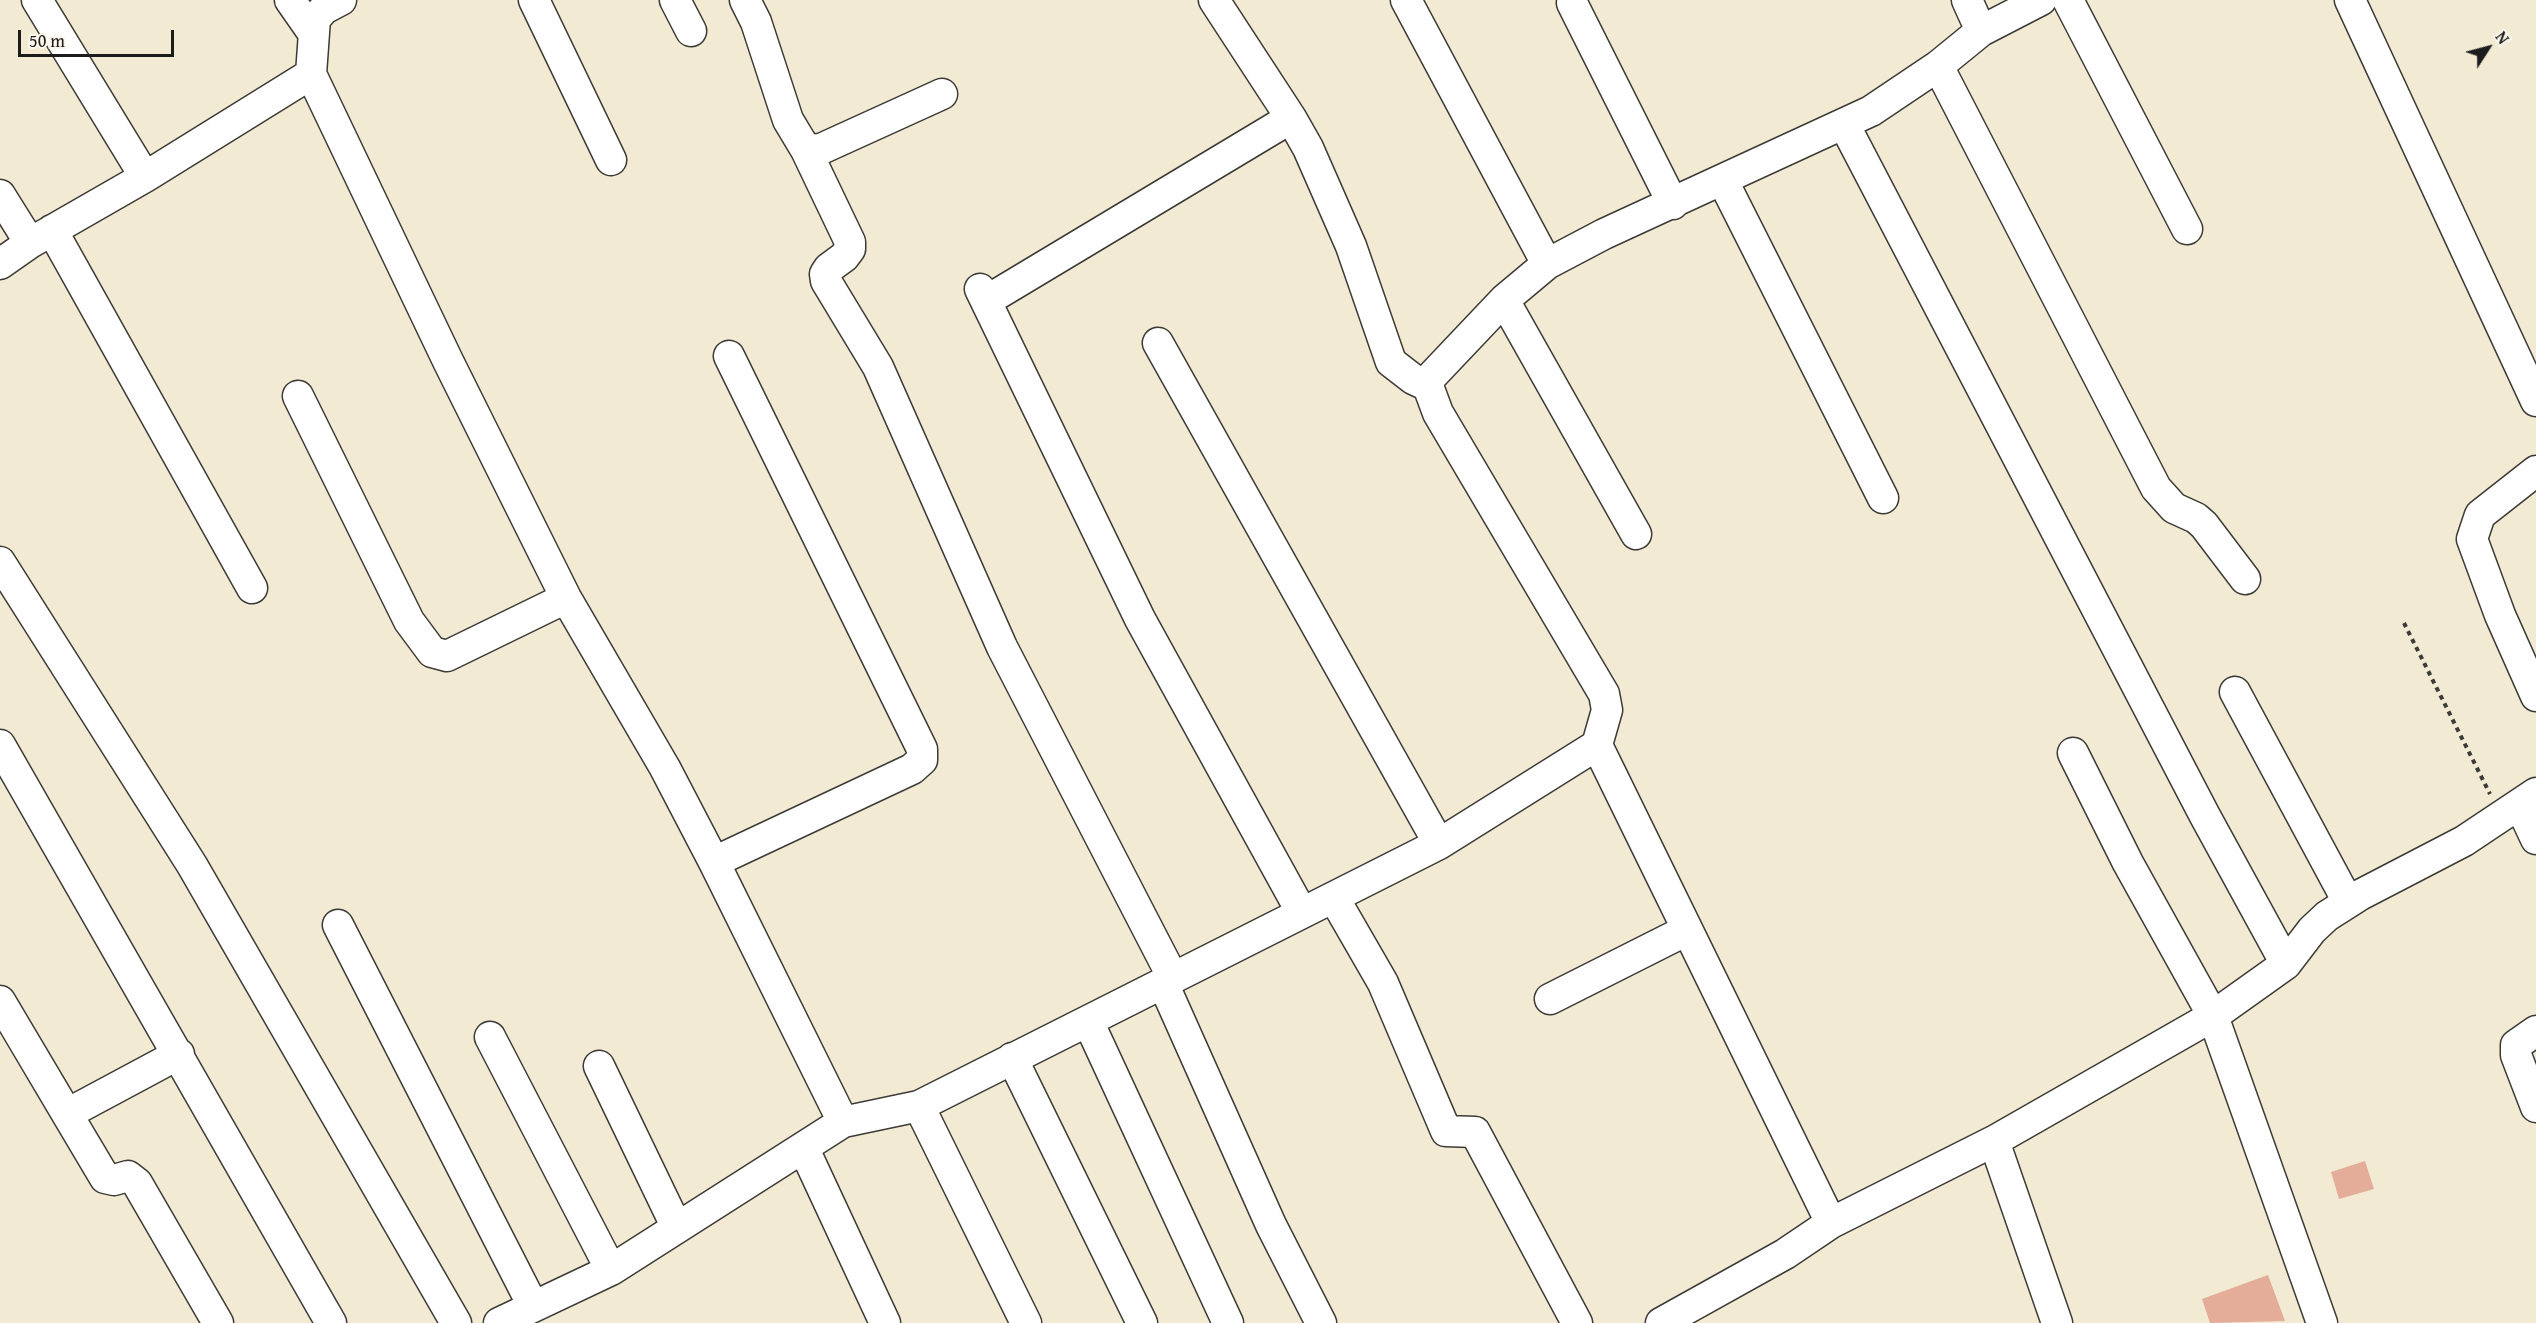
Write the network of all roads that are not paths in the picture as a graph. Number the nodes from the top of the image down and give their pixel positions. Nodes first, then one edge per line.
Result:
1 (37, 0) edge
2 (290, 0) edge
3 (340, 0) edge
4 (534, 0) edge
5 (675, 0) edge
6 (745, 0) edge
7 (1214, 0) edge
8 (1406, 0) edge
9 (1967, 0) edge
10 (2042, 0) edge
11 (2068, 0) edge
12 (2350, 0) edge
13 (1572, 3) dead end
14 (691, 31) dead end
15 (1981, 31) junction
16 (313, 33) junction
17 (1938, 66) junction
18 (311, 74) junction
19 (942, 94) dead end
20 (1291, 118) junction
21 (1844, 124) junction
22 (806, 150) junction
23 (611, 160) dead end
24 (145, 177) junction
25 (1723, 181) junction
26 (0, 195) edge
27 (1673, 204) junction
28 (2187, 229) dead end
29 (41, 237) junction
30 (0, 264) edge
31 (1547, 264) junction
32 (1504, 300) junction
33 (1158, 343) dead end
34 (729, 356) dead end
35 (1428, 386) junction
36 (298, 396) dead end
37 (2536, 401) edge
38 (2536, 471) edge
39 (1882, 498) dead end
40 (1636, 534) dead end
41 (0, 562) edge
42 (2245, 579) dead end
43 (252, 588) dead end
44 (566, 598) junction
45 (2235, 692) dead end
46 (2536, 696) edge
47 (0, 745) edge
48 (1597, 745) junction
49 (2073, 753) dead end
50 (2519, 805) edge
51 (2536, 839) edge
52 (1439, 844) junction
53 (714, 862) junction
54 (1334, 898) junction
55 (2348, 902) junction
56 (1302, 913) junction
57 (338, 925) dead end
58 (1687, 930) junction
59 (2286, 964) junction
60 (1168, 981) junction
61 (1550, 999) dead end
62 (0, 1001) edge
63 (2213, 1016) junction
64 (1088, 1021) junction
65 (2536, 1031) edge
66 (490, 1037) dead end
67 (179, 1054) junction
68 (1012, 1058) junction
69 (599, 1066) dead end
70 (919, 1106) junction
71 (2536, 1107) edge
72 (67, 1114) junction
73 (843, 1122) junction
74 (1994, 1142) junction
75 (804, 1149) junction
76 (1831, 1223) junction
77 (677, 1228) junction
78 (611, 1270) junction
79 (533, 1306) junction
80 (218, 1323) edge
81 (331, 1323) edge
82 (456, 1323) edge
83 (499, 1323) edge
84 (885, 1323) edge
85 (1026, 1323) edge
86 (1142, 1323) edge
87 (1227, 1323) edge
88 (1321, 1323) edge
89 (1577, 1323) edge
90 (1661, 1323) edge
91 (2057, 1323) edge
92 (2322, 1323) edge

1 - 24 street
2 - 16 street
3 - 16 street
4 - 23 street
5 - 14 street
6 - 22 street
7 - 20 street
8 - 31 street
9 - 15 street
10 - 15 street
11 - 28 street
12 - 37 street
13 - 27 street
15 - 17 street
16 - 18 street
17 - 21 street
17 - 42 street
18 - 24 street
18 - 44 street
19 - 22 street
20 - 35 street
20 - 56 street
21 - 25 street
21 - 59 street
22 - 60 street
24 - 29 street
25 - 27 street
25 - 39 street
26 - 29 street
27 - 31 street
29 - 30 street
29 - 43 street
31 - 32 street
32 - 35 street
32 - 40 street
33 - 52 street
34 - 53 street
35 - 48 street
36 - 44 street
38 - 46 street
41 - 82 street
44 - 53 street
45 - 55 street
47 - 67 street
48 - 52 street
48 - 58 street
49 - 63 street
50 - 51 street
50 - 55 street
52 - 54 street
53 - 73 street
54 - 56 street
54 - 89 street
55 - 59 street
56 - 60 street
57 - 79 street
58 - 61 street
58 - 76 street
59 - 63 street
60 - 64 street
60 - 88 street
62 - 72 street
63 - 74 street
63 - 92 street
64 - 68 street
64 - 87 street
65 - 71 street
66 - 78 street
67 - 72 street
67 - 81 street
68 - 70 street
68 - 86 street
69 - 77 street
70 - 73 street
70 - 85 street
72 - 80 street
73 - 75 street
74 - 76 street
74 - 91 street
75 - 77 street
75 - 84 street
76 - 90 street
77 - 78 street
78 - 79 street
79 - 83 street

